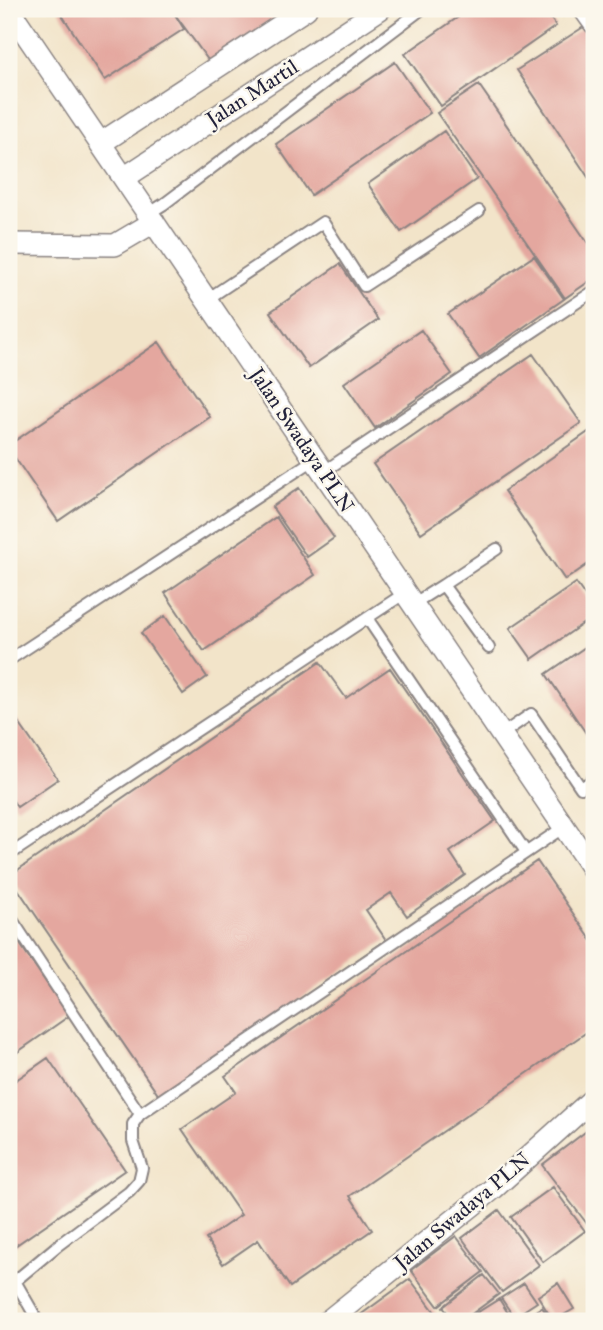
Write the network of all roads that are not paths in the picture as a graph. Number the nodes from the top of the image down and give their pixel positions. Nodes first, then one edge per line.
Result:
1 (9, 9) edge
2 (306, 9) edge
3 (380, 9) edge
4 (422, 9) edge
5 (584, 9) edge
6 (594, 23) edge
7 (101, 143) junction
8 (124, 178) junction
9 (479, 211) dead end
10 (151, 218) junction
11 (9, 244) edge
12 (594, 290) edge
13 (206, 300) junction
14 (319, 466) junction
15 (497, 549) dead end
16 (443, 585) junction
17 (409, 599) junction
18 (367, 618) junction
19 (489, 648) dead end
20 (9, 660) edge
21 (502, 734) junction
22 (594, 779) edge
23 (564, 827) junction
24 (526, 852) junction
25 (9, 855) edge
26 (594, 871) edge
27 (9, 915) edge
28 (594, 1098) edge
29 (140, 1114) junction
30 (12, 1283) edge
31 (38, 1321) edge
32 (328, 1321) edge

1 - 7 street, Jalan Swadaya PLN
2 - 7 street, Jalan Martil
3 - 8 street, Jalan Martil
4 - 10 lane
5 - 6 street
7 - 8 street, Jalan Swadaya PLN
8 - 10 street, Jalan Swadaya PLN
9 - 13 lane
10 - 11 street
10 - 13 street, Jalan Swadaya PLN
12 - 14 lane
13 - 14 street, Jalan Swadaya PLN
14 - 17 street, Jalan Swadaya PLN
14 - 20 lane
15 - 16 lane
16 - 17 lane
16 - 19 lane
17 - 18 lane
17 - 21 street, Jalan Swadaya PLN
18 - 24 lane
18 - 25 lane
21 - 22 lane
21 - 23 street, Jalan Swadaya PLN
23 - 24 lane
23 - 26 street, Jalan Swadaya PLN
24 - 29 lane
27 - 29 lane
28 - 32 street, Jalan Swadaya PLN
29 - 30 lane
30 - 31 lane

